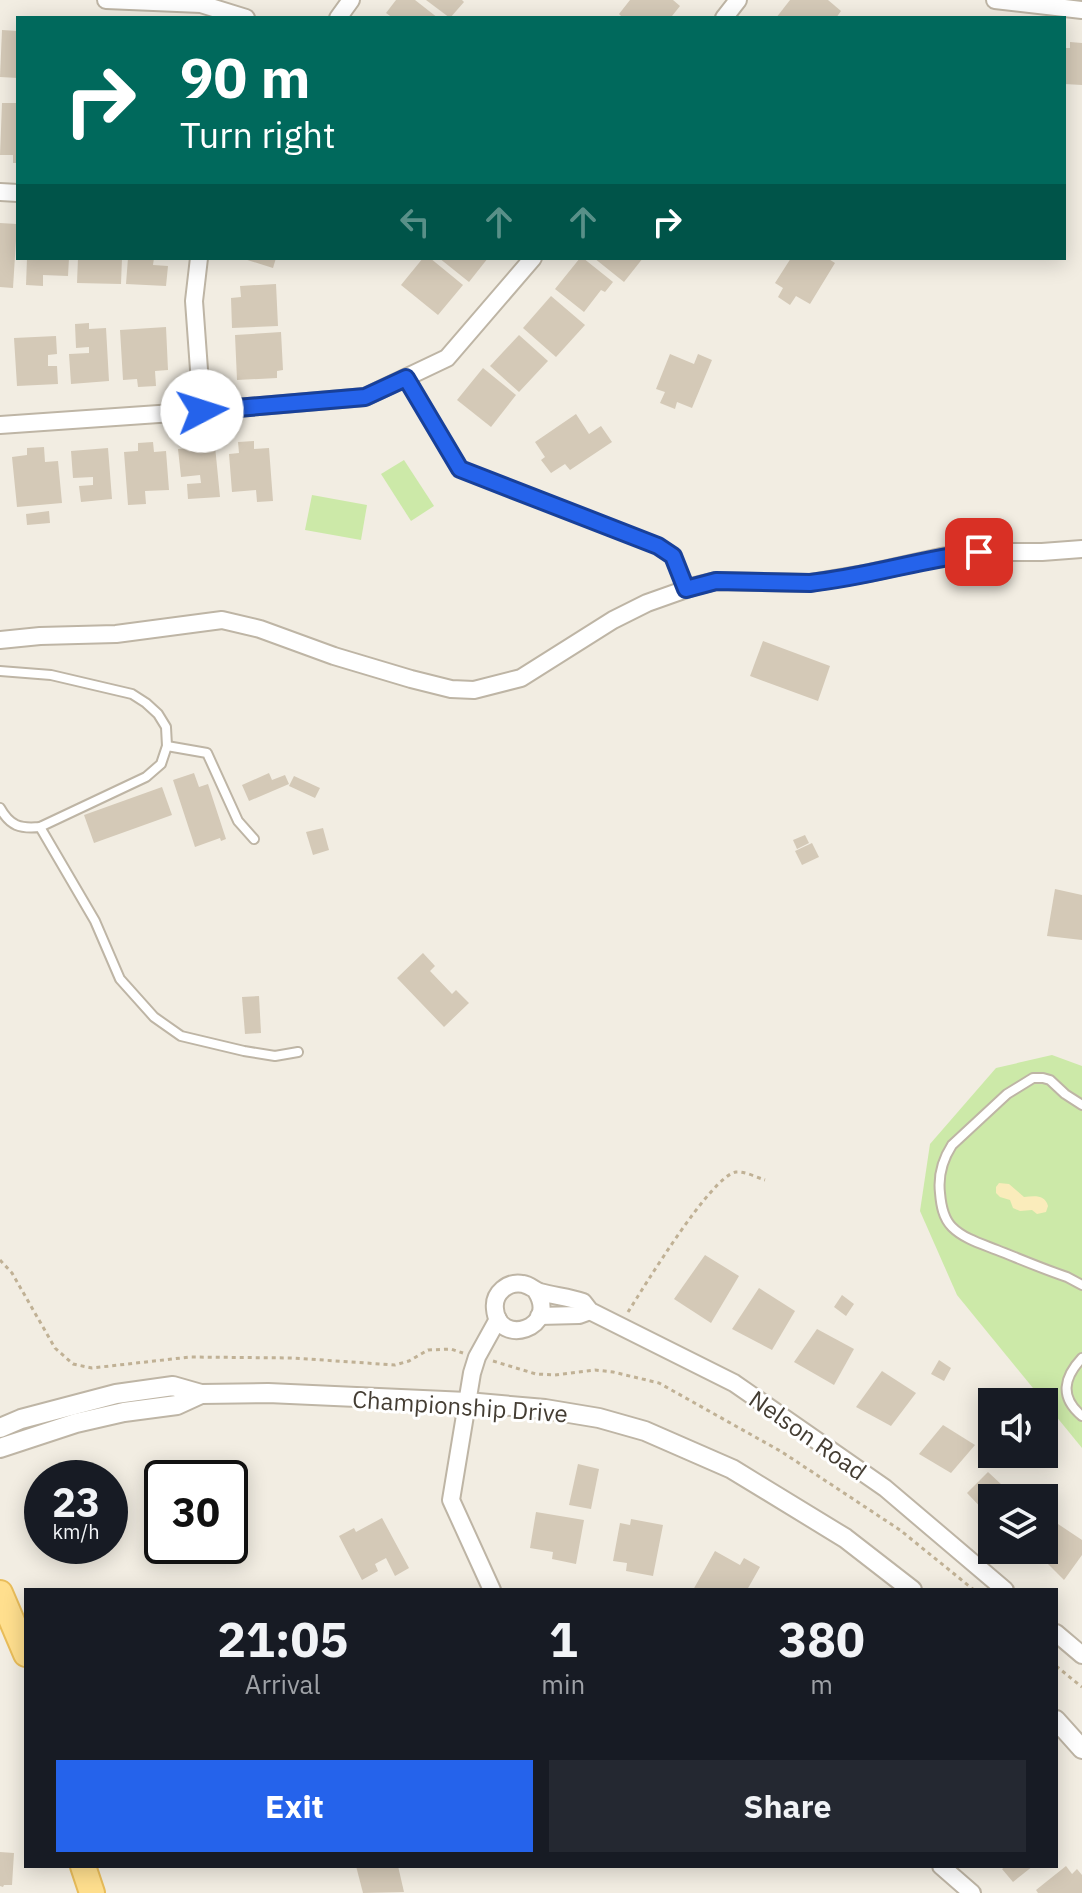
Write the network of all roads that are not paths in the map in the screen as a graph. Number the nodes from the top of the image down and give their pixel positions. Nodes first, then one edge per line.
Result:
1 (106, 0) edge
2 (738, 0) edge
3 (995, 0) edge
4 (1056, 3) edge
5 (1082, 10) edge
6 (240, 16) edge
7 (726, 16) edge
8 (199, 260) edge
9 (531, 260) edge
10 (406, 378) junction
11 (202, 411) junction
12 (0, 425) edge
13 (1082, 549) edge
14 (686, 589) junction
15 (0, 640) edge
16 (0, 671) edge
17 (167, 746) junction
18 (0, 808) edge
19 (40, 827) junction
20 (254, 839) dead end
21 (298, 1052) dead end
22 (1082, 1105) edge
23 (1082, 1285) edge
24 (536, 1291) junction
25 (590, 1311) junction
26 (539, 1316) junction
27 (498, 1319) junction
28 (1082, 1358) edge
29 (201, 1394) junction
30 (467, 1402) junction
31 (1082, 1416) edge
32 (0, 1428) edge
33 (0, 1448) edge
34 (491, 1588) edge
35 (909, 1588) edge
36 (1003, 1588) edge
37 (0, 1593) edge
38 (1058, 1635) edge
39 (24, 1649) edge
40 (1082, 1655) edge
41 (1058, 1722) edge
42 (1082, 1749) edge
43 (84, 1868) edge
44 (943, 1868) edge
45 (92, 1893) edge
46 (972, 1893) edge

1 - 6 street
2 - 7 street
3 - 4 street
4 - 5 street
8 - 11 street
9 - 10 street
10 - 11 street
10 - 14 lane
11 - 12 street
13 - 14 street
14 - 15 street
16 - 17 lane
17 - 19 lane
17 - 20 lane
18 - 19 lane
19 - 21 lane
22 - 23 lane
24 - 25 street, Nelson Road
24 - 26 street
24 - 27 street, Nelson Road
25 - 26 street
25 - 36 street, Nelson Road
26 - 27 street
27 - 30 street, Nelson Road
28 - 31 lane
29 - 30 street, Championship Drive
29 - 32 street, Championship Drive
29 - 33 street, Championship Drive
30 - 34 street, Nelson Road
30 - 35 street, Championship Drive
37 - 39 main road
38 - 40 street
41 - 42 street
43 - 45 main road
44 - 46 street

